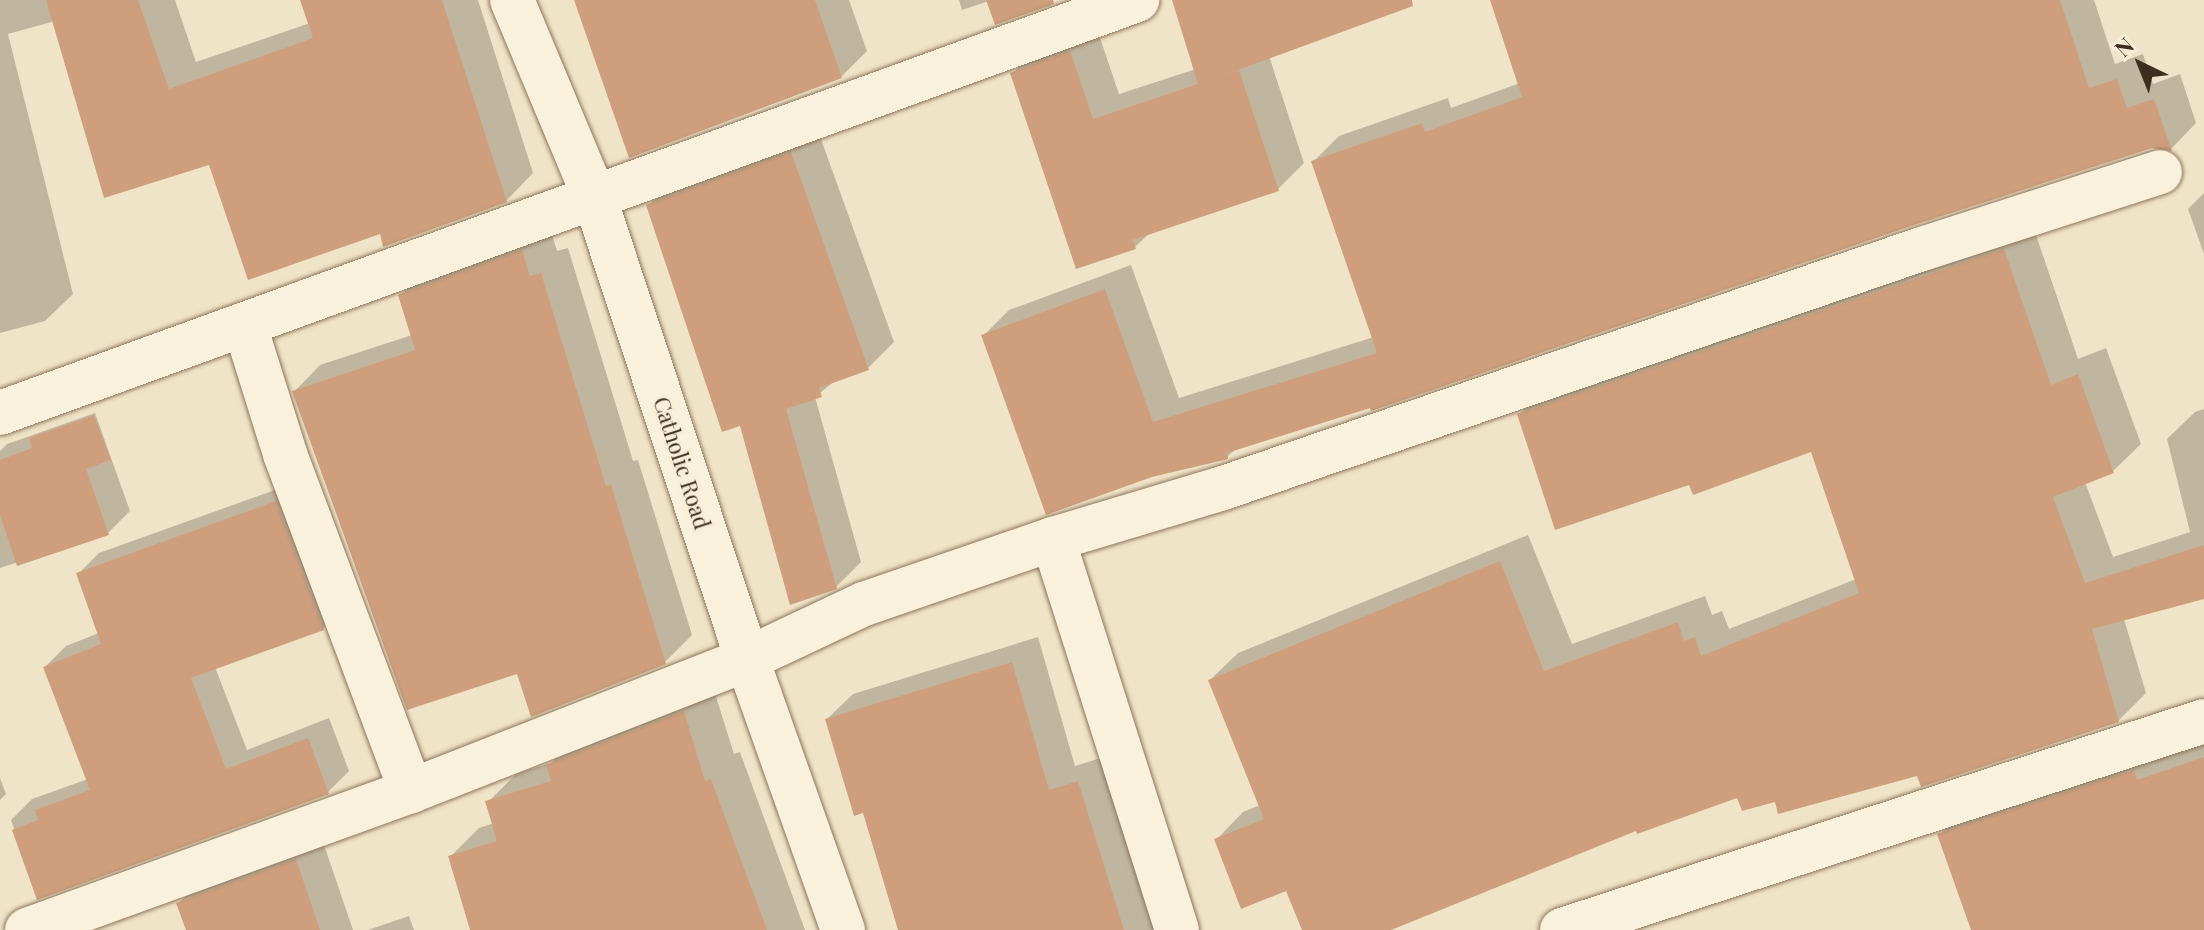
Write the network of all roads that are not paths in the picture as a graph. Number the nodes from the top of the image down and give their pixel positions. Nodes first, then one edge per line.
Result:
1 (512, 0) edge
2 (1137, 0) edge
3 (2160, 172) dead end
4 (594, 196) junction
5 (245, 326) junction
6 (0, 413) edge
7 (1053, 539) junction
8 (747, 659) junction
9 (2204, 721) edge
10 (411, 791) junction
11 (27, 930) edge
12 (843, 930) edge
13 (1177, 930) edge
14 (1562, 930) edge

1 - 4 street, Catholic Road
2 - 4 street
3 - 7 street
4 - 5 street
4 - 8 street, Catholic Road
5 - 6 street
5 - 10 street
7 - 8 street
7 - 13 street
8 - 10 street
8 - 12 street, Catholic Road
9 - 14 street
10 - 11 street

